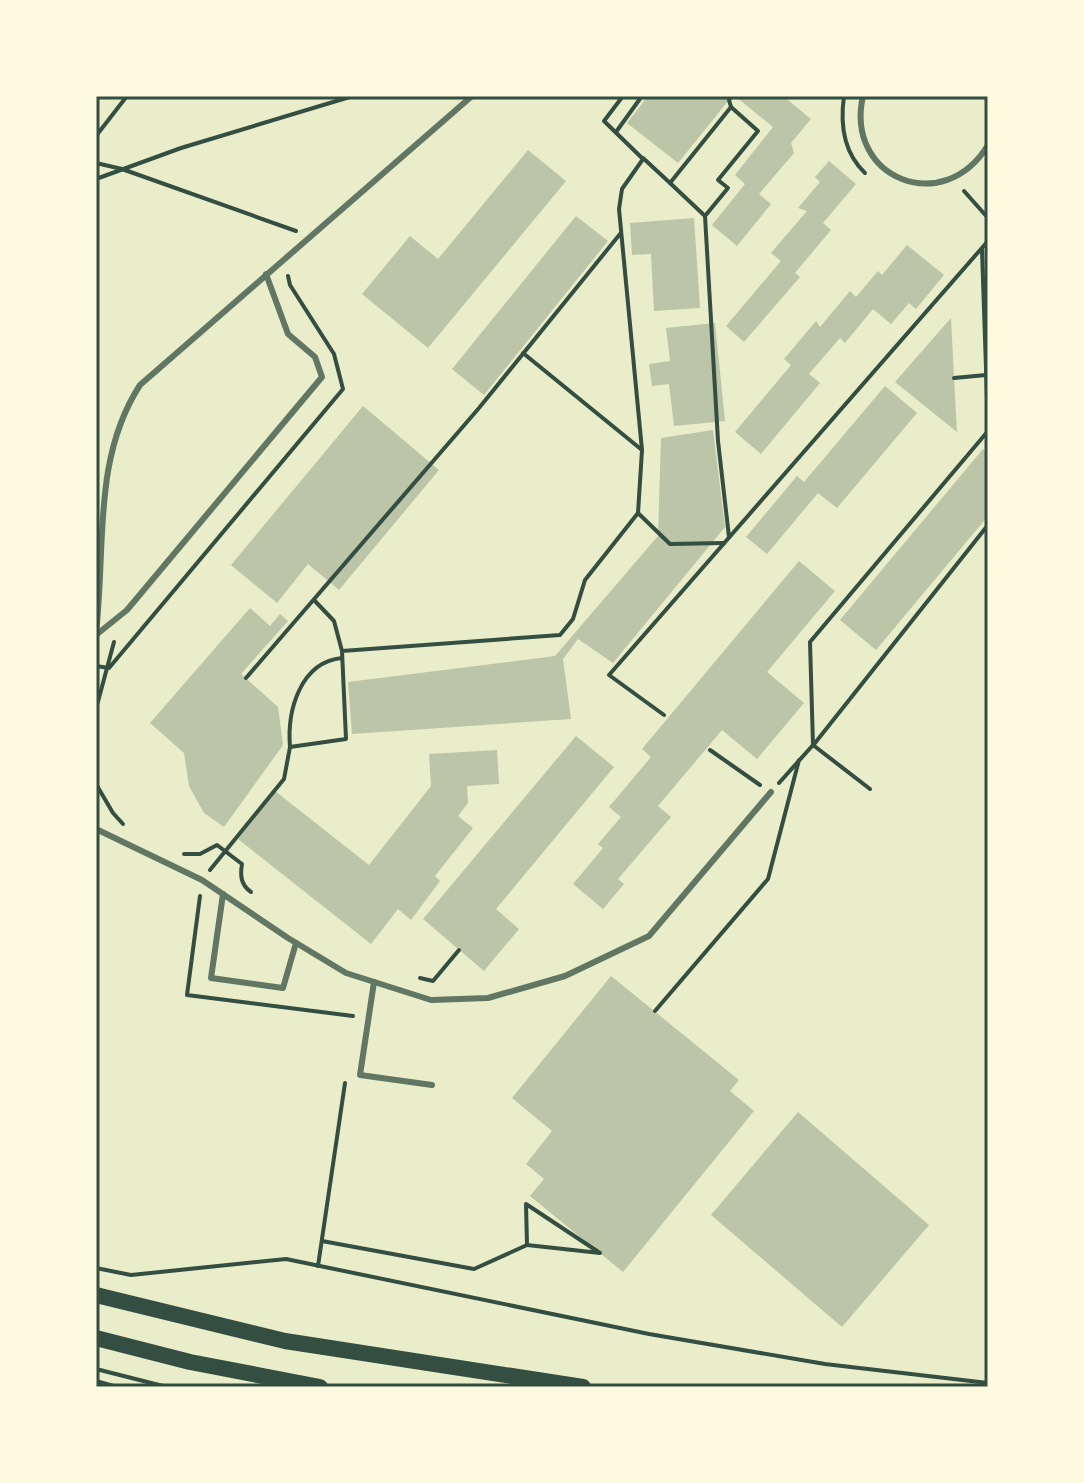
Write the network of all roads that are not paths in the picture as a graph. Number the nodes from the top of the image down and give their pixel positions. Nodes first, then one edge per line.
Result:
1 (472, 96) edge
2 (863, 96) edge
3 (988, 146) edge
4 (266, 274) junction
5 (99, 556) edge
6 (97, 621) edge
7 (96, 633) edge
8 (771, 792) road end
9 (96, 829) edge
10 (223, 894) junction
11 (296, 943) junction
12 (374, 982) junction
13 (432, 1085) dead end
14 (96, 1295) edge
15 (96, 1338) edge
16 (320, 1387) edge
17 (583, 1387) edge

1 - 4 lane
2 - 3 lane
4 - 5 lane
4 - 7 lane
5 - 6 lane
6 - 7 lane
8 - 12 lane
9 - 10 lane
10 - 11 lane
10 - 11 lane
11 - 12 lane
12 - 13 lane
14 - 17 main road
15 - 16 main road

